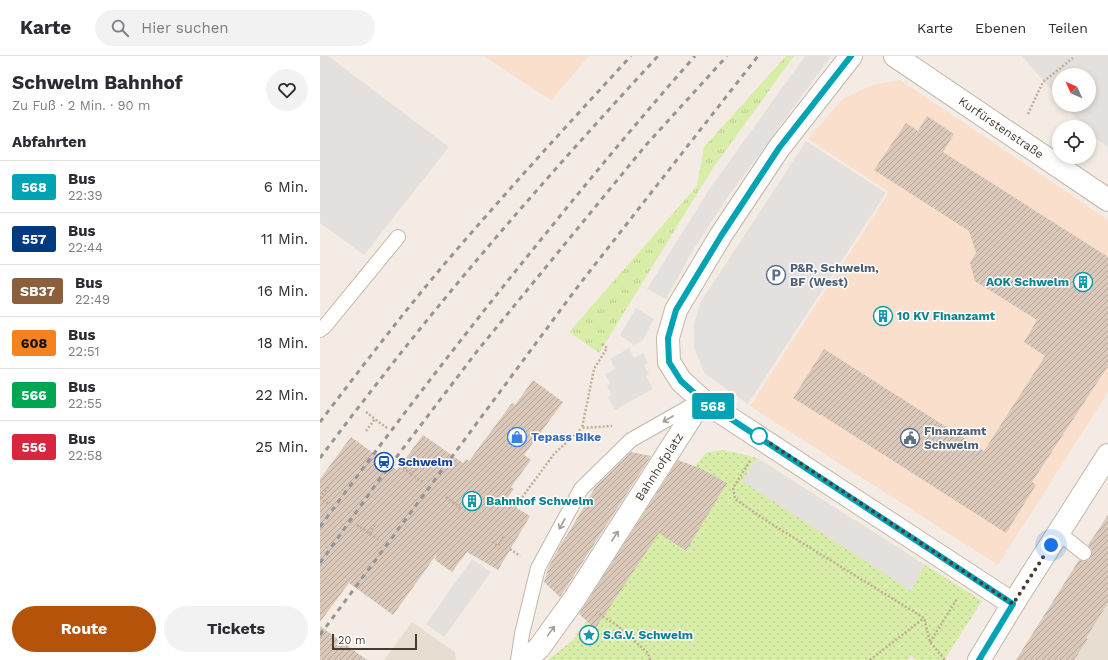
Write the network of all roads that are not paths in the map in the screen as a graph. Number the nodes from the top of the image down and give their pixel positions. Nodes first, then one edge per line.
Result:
1 (851, 56) edge
2 (895, 56) edge
3 (1108, 200) edge
4 (398, 237) dead end
5 (320, 330) edge
6 (702, 400) junction
7 (1108, 455) edge
8 (1058, 533) junction
9 (1084, 553) dead end
10 (1013, 604) junction
11 (518, 660) edge
12 (525, 660) edge
13 (979, 660) edge

1 - 6 street
2 - 3 street, Kurfürstenstraße
4 - 5 lane
6 - 10 street
6 -> 11 lane
12 -> 6 street, Bahnhofplatz
7 - 8 street
8 - 9 lane
8 - 10 street
10 - 13 street

